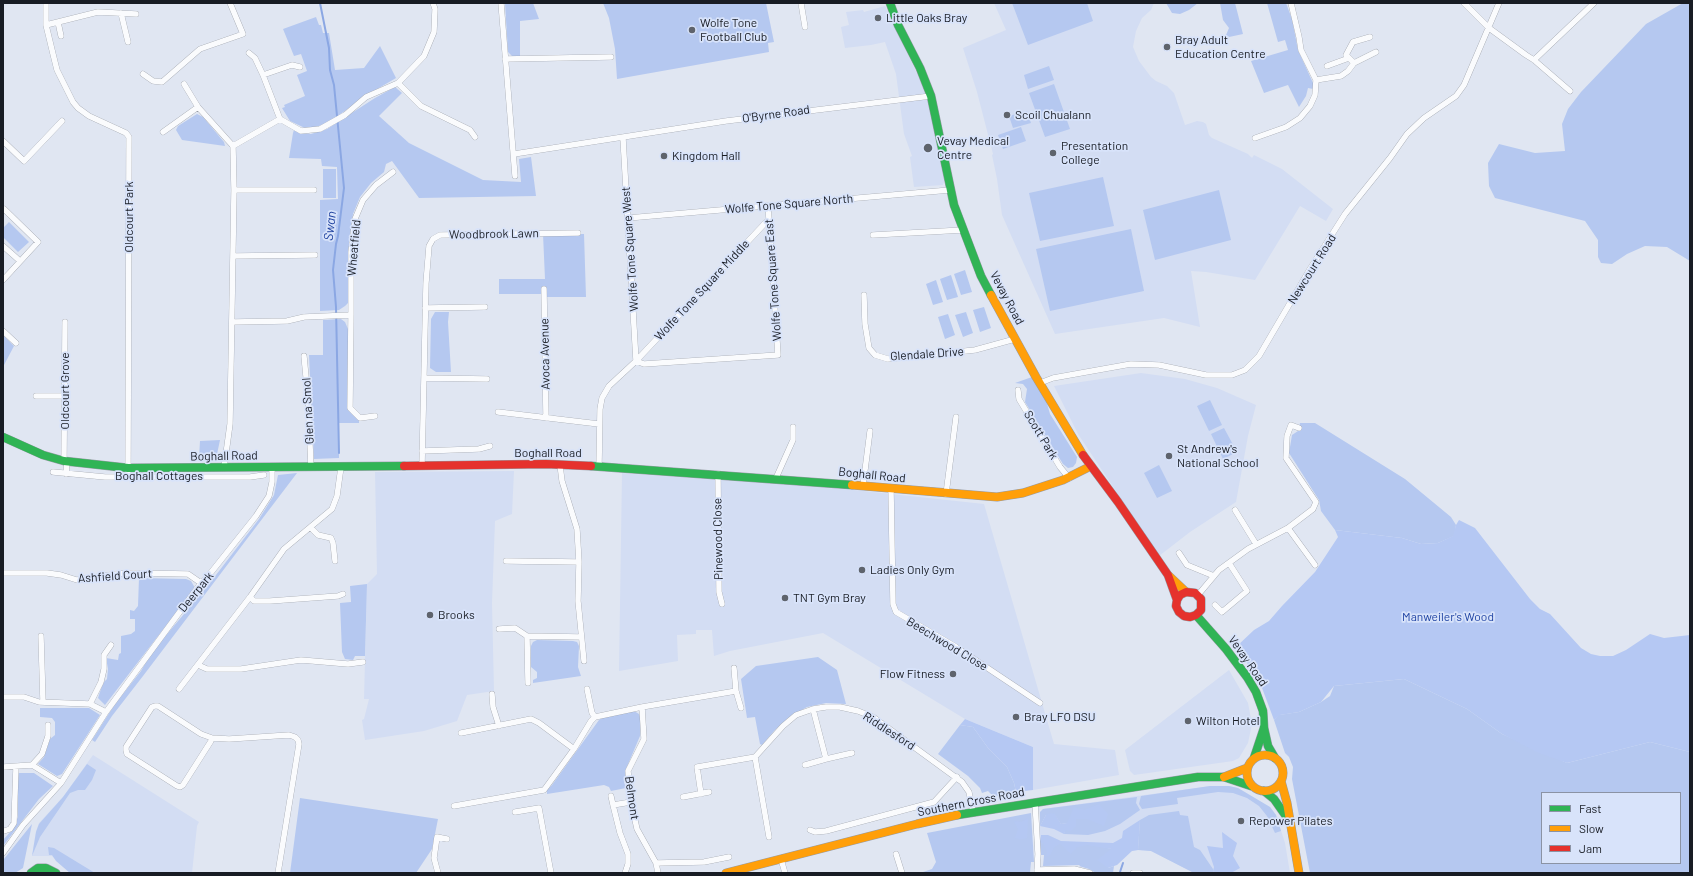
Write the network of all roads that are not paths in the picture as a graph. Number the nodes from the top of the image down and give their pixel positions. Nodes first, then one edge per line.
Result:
1 (46, 3) edge
2 (230, 3) edge
3 (433, 3) edge
4 (501, 3) edge
5 (801, 3) edge
6 (890, 3) edge
7 (1291, 3) edge
8 (1464, 3) edge
9 (1499, 3) edge
10 (1594, 3) edge
11 (121, 13) junction
12 (136, 14) dead end
13 (58, 22) junction
14 (46, 25) junction
15 (805, 27) dead end
16 (1489, 28) junction
17 (61, 36) dead end
18 (1370, 37) dead end
19 (128, 42) dead end
20 (1376, 52) dead end
21 (249, 53) dead end
22 (611, 57) dead end
23 (505, 59) junction
24 (1534, 60) junction
25 (1352, 61) junction
26 (300, 66) dead end
27 (1328, 66) dead end
28 (143, 74) dead end
29 (263, 75) junction
30 (1316, 80) junction
31 (398, 82) junction
32 (184, 84) dead end
33 (1570, 91) dead end
34 (931, 96) junction
35 (198, 107) junction
36 (280, 118) junction
37 (62, 121) dead end
38 (163, 132) dead end
39 (475, 137) dead end
40 (623, 138) junction
41 (1255, 138) dead end
42 (3, 141) edge
43 (233, 146) junction
44 (514, 154) junction
45 (393, 172) dead end
46 (515, 176) dead end
47 (234, 190) junction
48 (314, 190) dead end
49 (950, 190) junction
50 (768, 205) junction
51 (3, 210) edge
52 (628, 218) junction
53 (768, 220) junction
54 (963, 230) junction
55 (578, 233) dead end
56 (873, 235) dead end
57 (3, 246) edge
58 (315, 255) dead end
59 (233, 256) junction
60 (20, 262) junction
61 (3, 280) edge
62 (544, 289) dead end
63 (864, 295) dead end
64 (485, 307) dead end
65 (425, 308) junction
66 (351, 315) junction
67 (65, 322) dead end
68 (232, 322) junction
69 (3, 331) edge
70 (1015, 339) junction
71 (16, 343) dead end
72 (304, 356) dead end
73 (636, 361) junction
74 (425, 378) junction
75 (487, 379) dead end
76 (1040, 383) junction
77 (1018, 390) dead end
78 (36, 396) dead end
79 (64, 396) junction
80 (498, 412) dead end
81 (375, 416) dead end
82 (956, 416) dead end
83 (546, 418) junction
84 (599, 424) junction
85 (793, 427) dead end
86 (1299, 428) dead end
87 (870, 431) dead end
88 (3, 437) edge
89 (490, 446) dead end
90 (422, 451) junction
91 (65, 461) junction
92 (560, 465) junction
93 (422, 466) junction
94 (599, 466) junction
95 (1091, 466) junction
96 (272, 467) junction
97 (311, 467) junction
98 (341, 467) junction
99 (224, 468) junction
100 (53, 472) dead end
101 (128, 472) junction
102 (202, 472) junction
103 (66, 474) junction
104 (718, 474) junction
105 (264, 475) dead end
106 (776, 478) junction
107 (1069, 478) junction
108 (863, 486) junction
109 (891, 489) junction
110 (946, 494) junction
111 (1235, 510) dead end
112 (311, 528) junction
113 (1288, 528) junction
114 (1256, 544) junction
115 (1179, 553) dead end
116 (335, 561) dead end
117 (506, 561) dead end
118 (579, 562) junction
119 (1229, 564) junction
120 (1315, 565) dead end
121 (3, 573) edge
122 (1168, 575) junction
123 (1214, 576) junction
124 (201, 583) junction
125 (1186, 592) junction
126 (343, 594) dead end
127 (1198, 595) junction
128 (250, 597) junction
129 (1177, 600) junction
130 (722, 604) dead end
131 (1215, 605) dead end
132 (1196, 615) junction
133 (499, 629) dead end
134 (41, 636) dead end
135 (527, 636) junction
136 (581, 637) junction
137 (111, 645) dead end
138 (584, 661) dead end
139 (363, 662) dead end
140 (198, 665) junction
141 (734, 668) dead end
142 (528, 683) dead end
143 (179, 689) dead end
144 (586, 689) dead end
145 (736, 691) junction
146 (492, 694) dead end
147 (3, 697) edge
148 (43, 702) junction
149 (1040, 703) dead end
150 (90, 704) junction
151 (642, 707) junction
152 (741, 708) dead end
153 (813, 709) junction
154 (106, 712) junction
155 (596, 717) junction
156 (48, 725) dead end
157 (499, 726) junction
158 (1264, 728) junction
159 (461, 733) dead end
160 (212, 738) junction
161 (574, 749) junction
162 (852, 753) dead end
163 (755, 757) junction
164 (1254, 758) junction
165 (1275, 758) junction
166 (826, 759) junction
167 (32, 765) junction
168 (805, 765) dead end
169 (3, 767) edge
170 (16, 767) junction
171 (1247, 768) junction
172 (957, 777) junction
173 (1224, 777) junction
174 (1281, 780) junction
175 (61, 783) junction
176 (1251, 786) junction
177 (1264, 791) junction
178 (709, 792) dead end
179 (701, 794) junction
180 (611, 796) dead end
181 (683, 796) dead end
182 (631, 802) junction
183 (1035, 802) junction
184 (613, 805) junction
185 (454, 806) dead end
186 (515, 812) dead end
187 (973, 812) junction
188 (1289, 819) junction
189 (810, 830) dead end
190 (4, 831) dead end
191 (768, 837) dead end
192 (447, 839) dead end
193 (3, 853) edge
194 (896, 854) dead end
195 (729, 856) dead end
196 (781, 859) junction
197 (656, 863) junction
198 (1037, 872) edge
199 (31, 873) edge
200 (56, 873) edge
201 (278, 873) edge
202 (438, 873) edge
203 (551, 873) edge
204 (624, 873) edge
205 (658, 873) edge
206 (726, 873) edge
207 (784, 873) edge
208 (902, 873) edge
209 (1090, 873) edge
210 (1133, 873) edge
211 (1140, 873) edge
212 (1299, 873) edge

1 - 14 street, Oldcourt Park
2 - 28 street
3 - 31 street
4 - 23 street
5 - 15 street
6 - 34 main road, Vevay Road
7 - 30 street
8 - 16 street
9 - 16 street, Newcourt Road
10 - 24 street
11 - 12 street
11 - 13 street
11 - 19 street
13 - 14 street
13 - 17 street
14 - 101 street, Oldcourt Park
16 - 24 street
16 - 76 street, Newcourt Road
18 - 25 street
20 - 25 street
21 - 29 street
22 - 23 street
23 - 44 street
24 - 33 street
25 - 27 street
25 - 30 street
26 - 29 street
29 - 36 street
30 - 41 street
31 - 36 street
31 - 39 street
32 - 35 street
34 - 40 street, O'Byrne Road
34 - 49 main road, Vevay Road
35 - 38 street
35 - 43 street
36 - 43 street
37 - 42 street
40 - 44 street, O'Byrne Road
40 - 52 street, Wolfe Tone Square West
43 - 47 street
44 - 46 street
45 - 66 street, Wheatfield
47 - 48 street
47 - 59 street
49 - 50 street, Wolfe Tone Square North
49 - 54 main road, Vevay Road
50 - 52 street, Wolfe Tone Square North
50 - 53 street, Wolfe Tone Square East
51 - 60 street
52 - 73 street, Wolfe Tone Square West
53 - 73 street, Wolfe Tone Square Middle
53 - 73 street, Wolfe Tone Square East
54 - 56 street
54 - 70 main road, Vevay Road
55 - 65 street, Woodbrook Lawn
57 - 60 street
58 - 59 street
59 - 68 street
60 - 61 street
62 - 83 street, Avoca Avenue
63 - 70 street, Glendale Drive
64 - 65 street
65 - 74 street, Woodbrook Lawn
66 - 68 street
66 - 81 street, Wheatfield
67 - 79 street, Oldcourt Grove
68 - 99 street
69 - 71 street
70 - 76 main road, Vevay Road
72 - 97 street, Glen na Smol
73 - 84 street
74 - 75 street
74 - 90 street, Woodbrook Lawn
76 - 95 main road, Vevay Road
77 - 107 street, Scott Park
78 - 79 street
79 - 91 street, Oldcourt Grove
80 - 83 street
82 - 110 street
83 - 84 street
84 - 94 street
85 - 106 street
86 - 113 street
87 - 108 street
88 - 91 main road, Boghall Road
89 - 90 street
90 - 93 street, Woodbrook Lawn
91 - 101 main road, Boghall Road
91 - 103 street, Oldcourt Grove
92 - 93 main road, Boghall Road
92 - 94 main road, Boghall Road
92 - 118 street
93 - 98 main road, Boghall Road
94 - 104 main road, Boghall Road
95 - 107 main road, Boghall Road
95 - 122 main road, Vevay Road
96 - 97 main road, Boghall Road
96 - 99 main road, Boghall Road
96 - 124 street, Deerpark
97 - 98 main road, Boghall Road
98 - 112 street
99 - 102 main road, Boghall Road
100 - 103 street, Boghall Cottages
101 - 102 main road, Boghall Road
101 - 103 street, Boghall Cottages
102 - 105 street, Boghall Cottages
104 - 106 main road, Boghall Road
104 - 130 street, Pinewood Close
106 - 108 main road, Boghall Road
107 - 110 main road, Boghall Road
108 - 109 main road, Boghall Road
109 - 110 main road, Boghall Road
109 - 149 street, Beechwood Close
111 - 114 street
112 - 116 street
112 - 128 street
113 - 114 street
113 - 120 street
114 - 119 street
115 - 123 street
117 - 118 street
118 - 136 street
119 - 123 street
119 - 131 street
121 - 124 street, Ashfield Court
122 - 125 main road, Vevay Road
122 - 129 main road, Vevay Road
123 - 127 street
124 - 154 street, Deerpark
125 - 127 main road, Vevay Road
125 - 129 main road
126 - 128 street
127 - 132 main road
128 - 140 street
129 - 132 main road, Vevay Road
132 - 158 main road, Vevay Road
133 - 135 street
134 - 148 street
135 - 136 street
135 - 142 street
136 - 138 street
137 - 150 street
139 - 140 street
140 - 143 street
141 - 145 street
144 - 155 street
145 - 151 street
145 - 152 street
146 - 157 street
147 - 148 street
148 - 150 street
150 - 154 street
151 - 155 street
151 - 182 street, Belmont
153 - 163 street, Riddlesford
153 - 166 street
153 - 172 street, Riddlesford
154 - 175 street, Deerpark
155 - 161 street
156 - 167 street
157 - 159 street
157 - 161 street
158 - 164 main road, Vevay Road
158 - 165 main road, Vevay Road
160 - 160 street
160 - 201 street
161 - 185 street
162 - 166 street
163 - 179 street
163 - 191 street
164 - 165 main road
164 - 171 main road
165 - 174 main road
166 - 168 street
167 - 170 street
167 - 175 street
169 - 170 street
170 - 190 street
171 - 173 main road, Southern Cross Road
171 - 176 main road
172 - 187 street, Riddlesford
172 - 189 street
173 - 176 main road, Southern Cross Road
173 - 183 main road, Southern Cross Road
174 - 177 main road
174 - 188 main road
175 - 193 street, Deerpark
176 - 177 main road
177 - 188 main road
178 - 179 street
179 - 181 street
180 - 184 street
182 - 184 street
182 - 197 street, Belmont
183 - 187 main road, Southern Cross Road
183 - 198 street
184 - 204 street
186 - 203 street
187 - 196 main road, Southern Cross Road
188 - 212 main road
192 - 202 street
194 - 208 street
195 - 197 street
196 - 206 main road, Southern Cross Road
196 - 207 street
197 - 205 street, Belmont
198 - 209 street
199 - 200 main road
210 - 211 street

